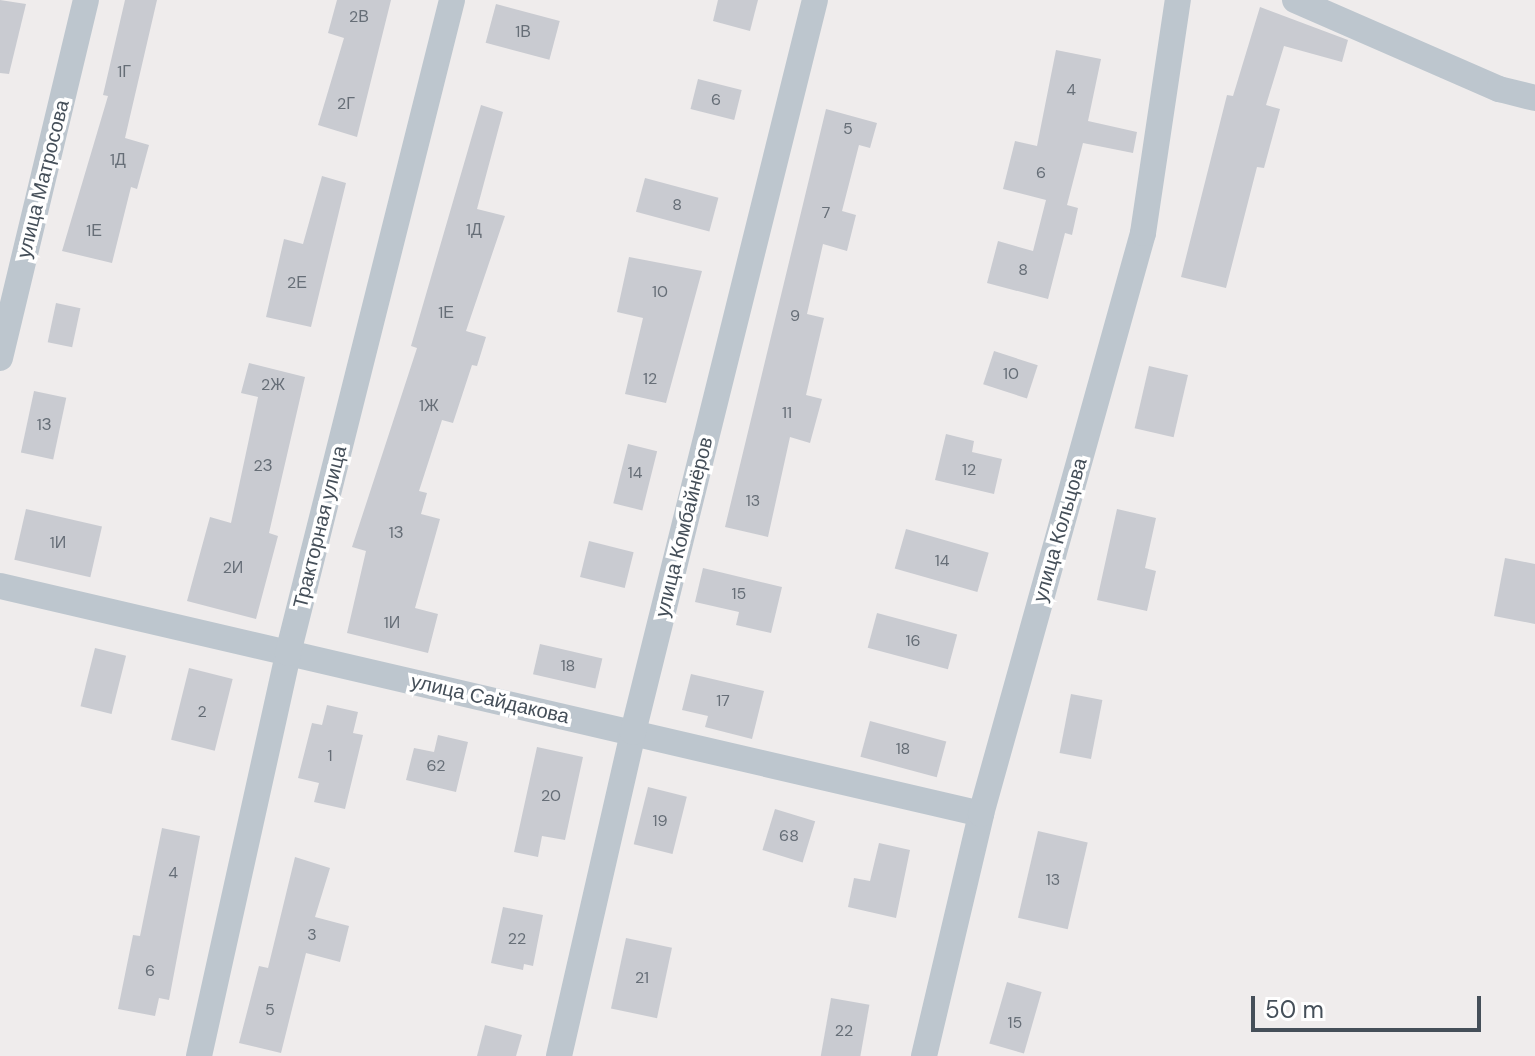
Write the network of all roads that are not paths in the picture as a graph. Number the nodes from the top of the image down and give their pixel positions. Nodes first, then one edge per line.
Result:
1 (86, 0) edge
2 (452, 0) edge
3 (815, 0) edge
4 (1178, 0) edge
5 (1295, 0) edge
6 (1535, 98) edge
7 (0, 358) edge
8 (0, 586) edge
9 (288, 653) junction
10 (633, 732) junction
11 (981, 814) junction
12 (199, 1056) edge
13 (559, 1056) edge
14 (924, 1056) edge

1 - 7 street, улица Матросова
2 - 9 street, Тракторная улица
3 - 10 street, улица Комбайнёров
4 - 11 street, улица Кольцова
5 - 6 street
8 - 9 street, улица Сайдакова
9 - 10 street, улица Сайдакова
9 - 12 street, Тракторная улица
10 - 11 street, улица Сайдакова
10 - 13 street, улица Комбайнёров
11 - 14 street, улица Кольцова

